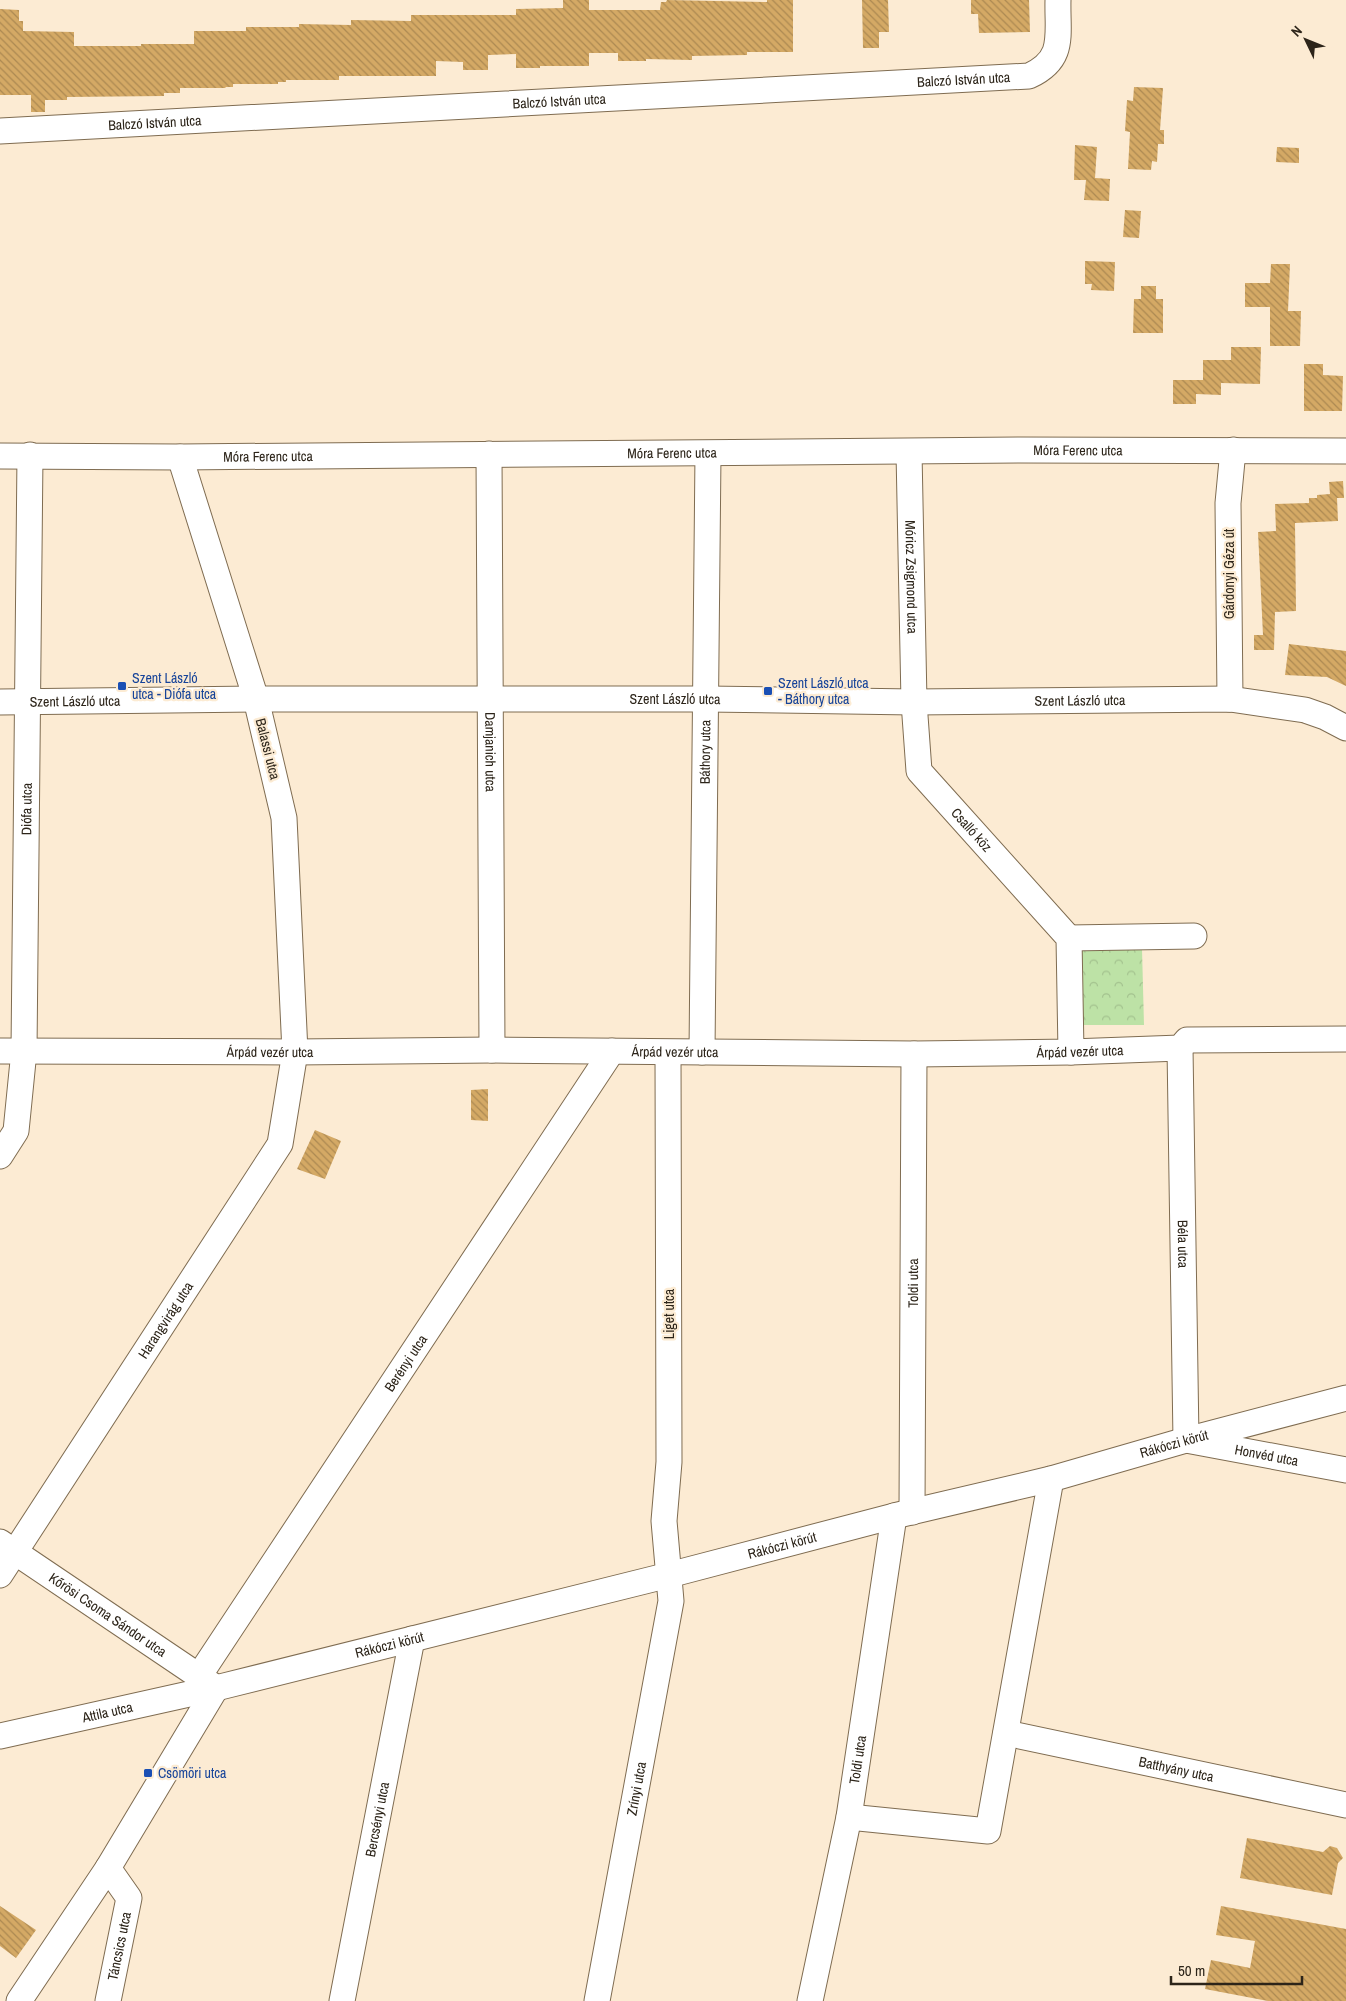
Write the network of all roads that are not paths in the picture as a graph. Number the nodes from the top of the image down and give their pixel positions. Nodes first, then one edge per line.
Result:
1 (1058, 0) edge
2 (0, 131) edge
3 (1234, 450) junction
4 (1346, 451) edge
5 (909, 452) junction
6 (489, 454) junction
7 (708, 454) junction
8 (30, 455) junction
9 (0, 456) edge
10 (180, 458) junction
11 (256, 699) junction
12 (706, 699) junction
13 (1230, 699) junction
14 (491, 700) junction
15 (0, 702) edge
16 (28, 702) junction
17 (914, 702) junction
18 (1346, 728) edge
19 (1194, 936) dead end
20 (1069, 938) junction
21 (1346, 1039) edge
22 (1180, 1048) junction
23 (492, 1050) junction
24 (12, 1051) edge
25 (612, 1051) junction
26 (295, 1052) junction
27 (702, 1052) junction
28 (1070, 1052) junction
29 (668, 1053) junction
30 (914, 1054) junction
31 (0, 1156) edge
32 (1346, 1398) edge
33 (1186, 1440) junction
34 (1346, 1470) edge
35 (1051, 1479) junction
36 (903, 1514) junction
37 (8, 1548) edge
38 (0, 1575) edge
39 (669, 1575) junction
40 (412, 1639) junction
41 (207, 1682) junction
42 (1006, 1733) junction
43 (0, 1736) edge
44 (1346, 1804) edge
45 (849, 1817) junction
46 (108, 1868) junction
47 (19, 2001) edge
48 (108, 2001) edge
49 (342, 2001) edge
50 (597, 2001) edge
51 (810, 2001) edge

1 - 2 street, Balczó István utca
3 - 4 street, Móra Ferenc utca
3 - 5 street, Móra Ferenc utca
3 - 13 street, Gárdonyi Géza út
5 - 7 street, Móra Ferenc utca
5 - 17 street, Móricz Zsigmond utca
6 - 7 street, Móra Ferenc utca
6 - 10 street, Móra Ferenc utca
6 - 14 street, Damjanich utca
7 - 12 street, Báthory utca
8 - 9 street, Móra Ferenc utca
8 - 10 street, Móra Ferenc utca
8 - 16 street, Diófa utca
10 - 11 street, Balassi utca
11 - 14 street, Szent László utca
11 - 16 street, Szent László utca
11 - 26 street, Balassi utca
12 - 14 street, Szent László utca
12 - 17 street, Szent László utca
12 - 27 street, Báthory utca
13 - 17 street, Szent László utca
13 - 18 street, Szent László utca
14 - 23 street, Damjanich utca
15 - 16 street, Szent László utca
16 - 24 street, Diófa utca
17 - 20 street, Csalló köz
19 - 20 street
20 - 28 street
21 - 22 street, Árpád vezér utca
22 - 28 street, Árpád vezér utca
22 - 33 street, Béla utca
23 - 25 street, Árpád vezér utca
23 - 26 street, Árpád vezér utca
24 - 26 street, Árpád vezér utca
24 - 31 street, Diófa utca
25 - 29 street, Árpád vezér utca
25 - 41 street, Berényi utca
26 - 37 street, Harangvirág utca
27 - 29 street, Árpád vezér utca
27 - 30 street, Árpád vezér utca
28 - 30 street, Árpád vezér utca
29 - 39 street, Liget utca
30 - 36 street, Toldi utca
32 - 33 street, Rákóczi körút
33 - 34 street, Honvéd utca
33 - 35 street, Rákóczi körút
35 - 36 street, Rákóczi körút
35 - 42 street
36 - 39 street, Rákóczi körút
36 - 45 street, Toldi utca
37 - 38 street, Harangvirág utca
37 - 41 street, Kőrösi Csoma Sándor utca
39 - 40 street, Rákóczi körút
39 - 50 street, Zrínyi utca
40 - 41 street, Rákóczi körút
40 - 49 street, Bercsényi utca
41 - 43 street, Attila utca
41 - 46 street
42 - 44 street, Batthyány utca
42 - 45 street
45 - 51 street, Toldi utca
46 - 47 street
46 - 48 street, Táncsics utca

